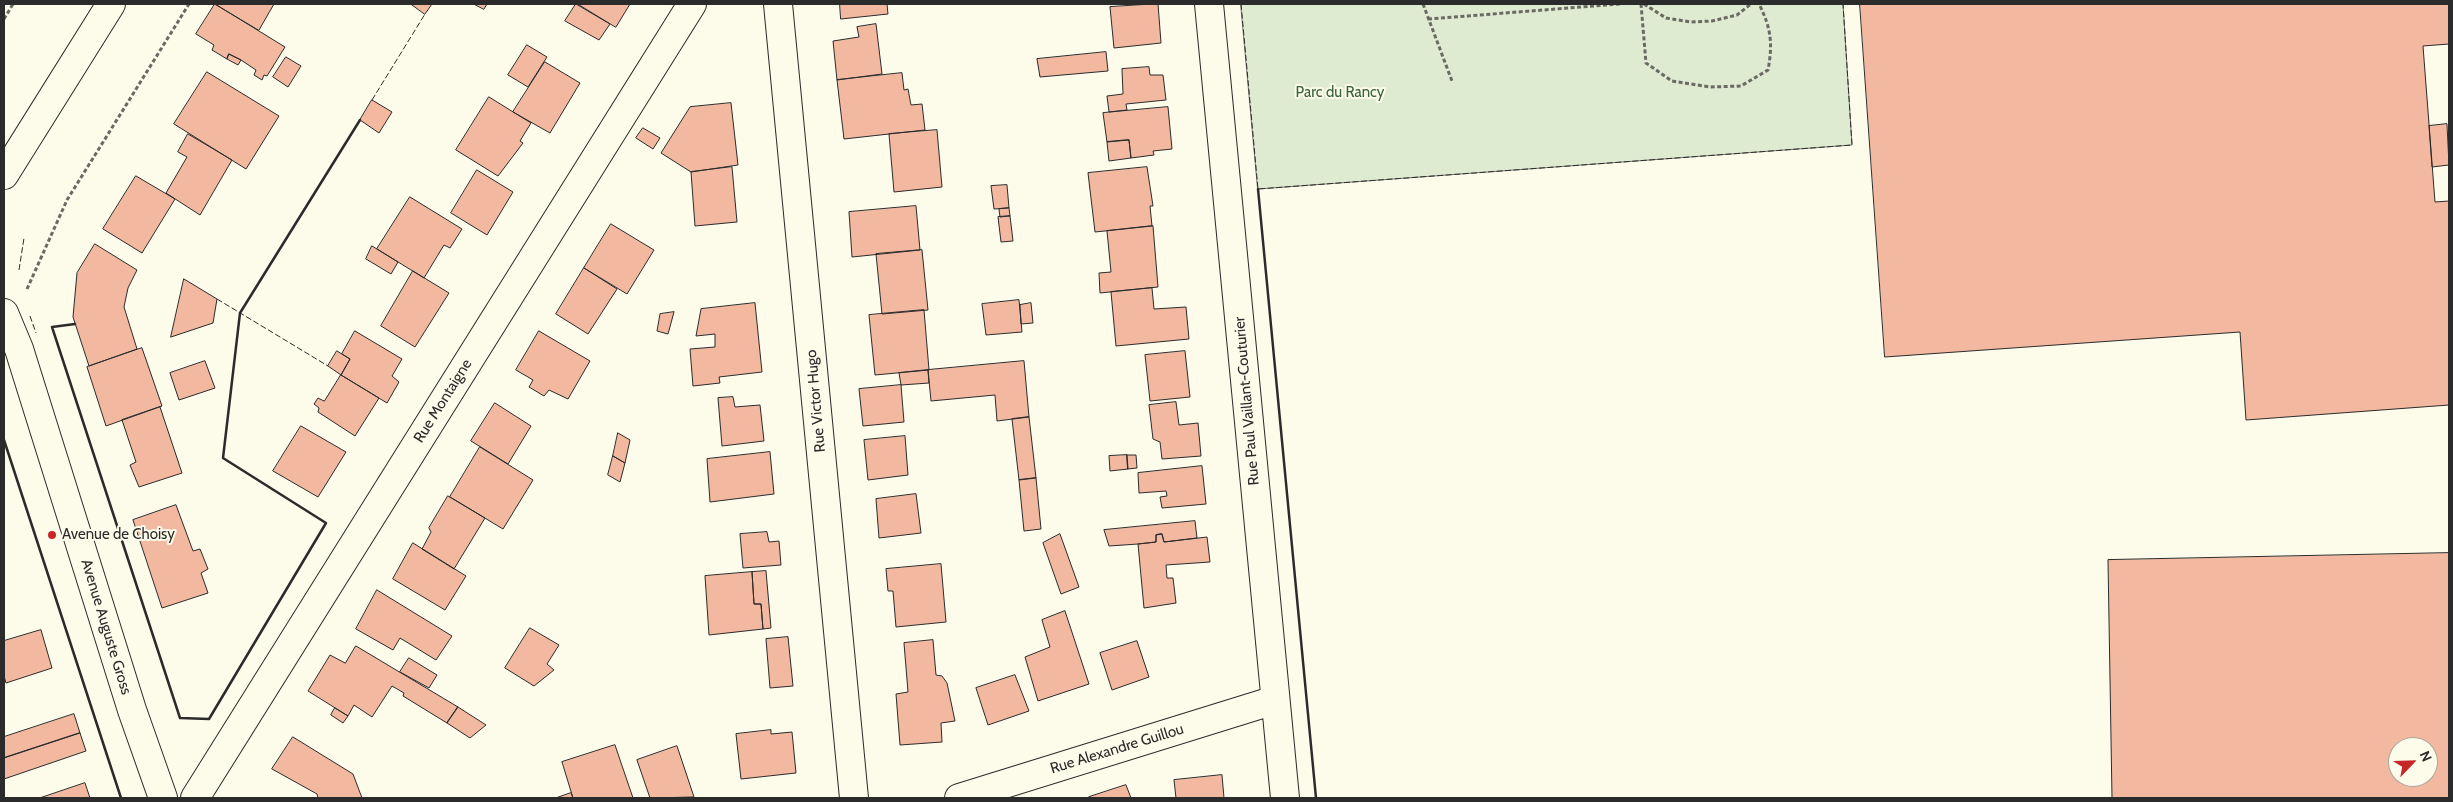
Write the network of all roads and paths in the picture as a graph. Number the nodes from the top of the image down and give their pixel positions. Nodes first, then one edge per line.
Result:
1 (13, 4) edge
2 (111, 4) edge
3 (189, 4) edge
4 (692, 4) edge
5 (778, 4) edge
6 (1209, 4) edge
7 (1423, 4) edge
8 (1620, 4) edge
9 (1642, 4) edge
10 (1751, 4) edge
11 (1759, 4) edge
12 (4, 19) edge
13 (1428, 19) junction
14 (1452, 81) dead end
15 (4, 175) edge
16 (31, 283) dead end
17 (4, 313) edge
18 (1275, 700) junction
19 (163, 798) edge
20 (195, 798) edge
21 (854, 798) edge
22 (959, 798) edge
23 (1285, 798) edge

1 - 12 path
2 - 15 street
3 - 16 path
4 - 20 street, Rue Montaigne
5 - 21 street, Rue Victor Hugo
6 - 18 street, Rue Paul Vaillant-Couturier
7 - 13 path
8 - 13 path
9 - 10 path
9 - 11 path
13 - 14 path
17 - 19 street, Avenue Auguste Gross
18 - 22 street, Rue Alexandre Guillou
18 - 23 street, Rue Paul Vaillant-Couturier

